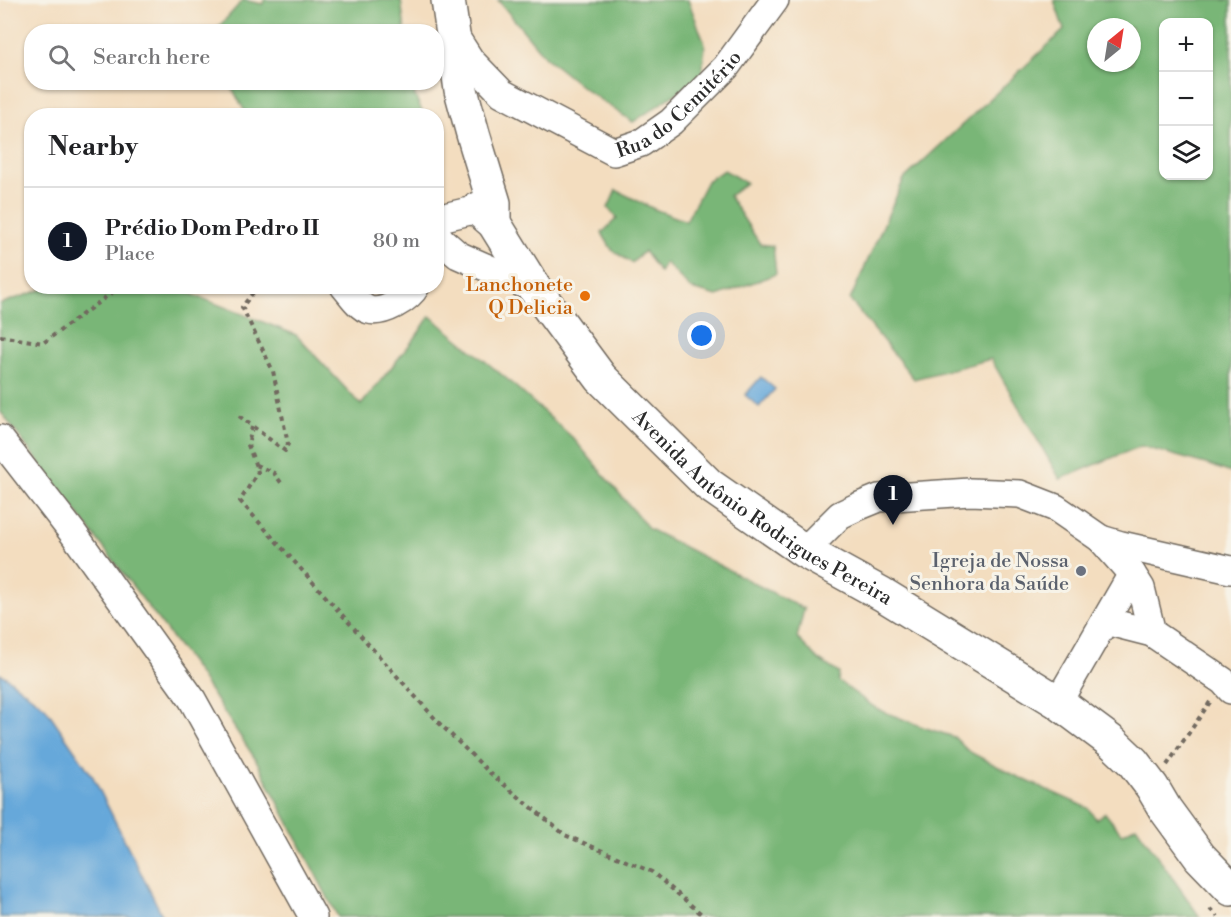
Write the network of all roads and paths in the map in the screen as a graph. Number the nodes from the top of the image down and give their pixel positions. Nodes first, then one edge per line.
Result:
1 (429, 0) edge
2 (447, 0) edge
3 (775, 0) edge
4 (436, 24) edge
5 (443, 24) edge
6 (444, 42) edge
7 (444, 48) edge
8 (489, 212) junction
9 (444, 218) edge
10 (444, 243) edge
11 (535, 289) junction
12 (110, 294) edge
13 (252, 294) edge
14 (351, 294) edge
15 (410, 294) edge
16 (0, 336) edge
17 (239, 416) dead end
18 (252, 427) junction
19 (0, 439) edge
20 (255, 465) junction
21 (282, 484) dead end
22 (1101, 539) junction
23 (804, 551) junction
24 (1231, 570) edge
25 (1132, 574) junction
26 (1105, 621) junction
27 (1152, 633) junction
28 (1227, 686) edge
29 (1058, 702) junction
30 (1152, 787) junction
31 (1231, 889) edge
32 (313, 917) edge
33 (705, 917) edge

1 - 4 street
2 - 5 street
3 - 6 street, Rua do Cemitério
7 - 8 street, Avenida Antônio Rodrigues Pereira
8 - 9 street
8 - 11 street, Avenida Antônio Rodrigues Pereira
10 - 11 street
11 - 23 street, Avenida Antônio Rodrigues Pereira
12 - 16 path
13 - 18 path
14 - 15 street
17 - 18 path
18 - 20 path
19 - 32 street
20 - 21 path
20 - 33 path
22 - 23 street
22 - 24 street
22 - 25 street
23 - 29 street, Avenida Antônio Rodrigues Pereira
25 - 26 street
25 - 27 street
26 - 27 street
26 - 29 street
27 - 28 street
28 - 30 path
29 - 30 street, Avenida Antônio Rodrigues Pereira
30 - 31 street, Avenida Antônio Rodrigues Pereira

